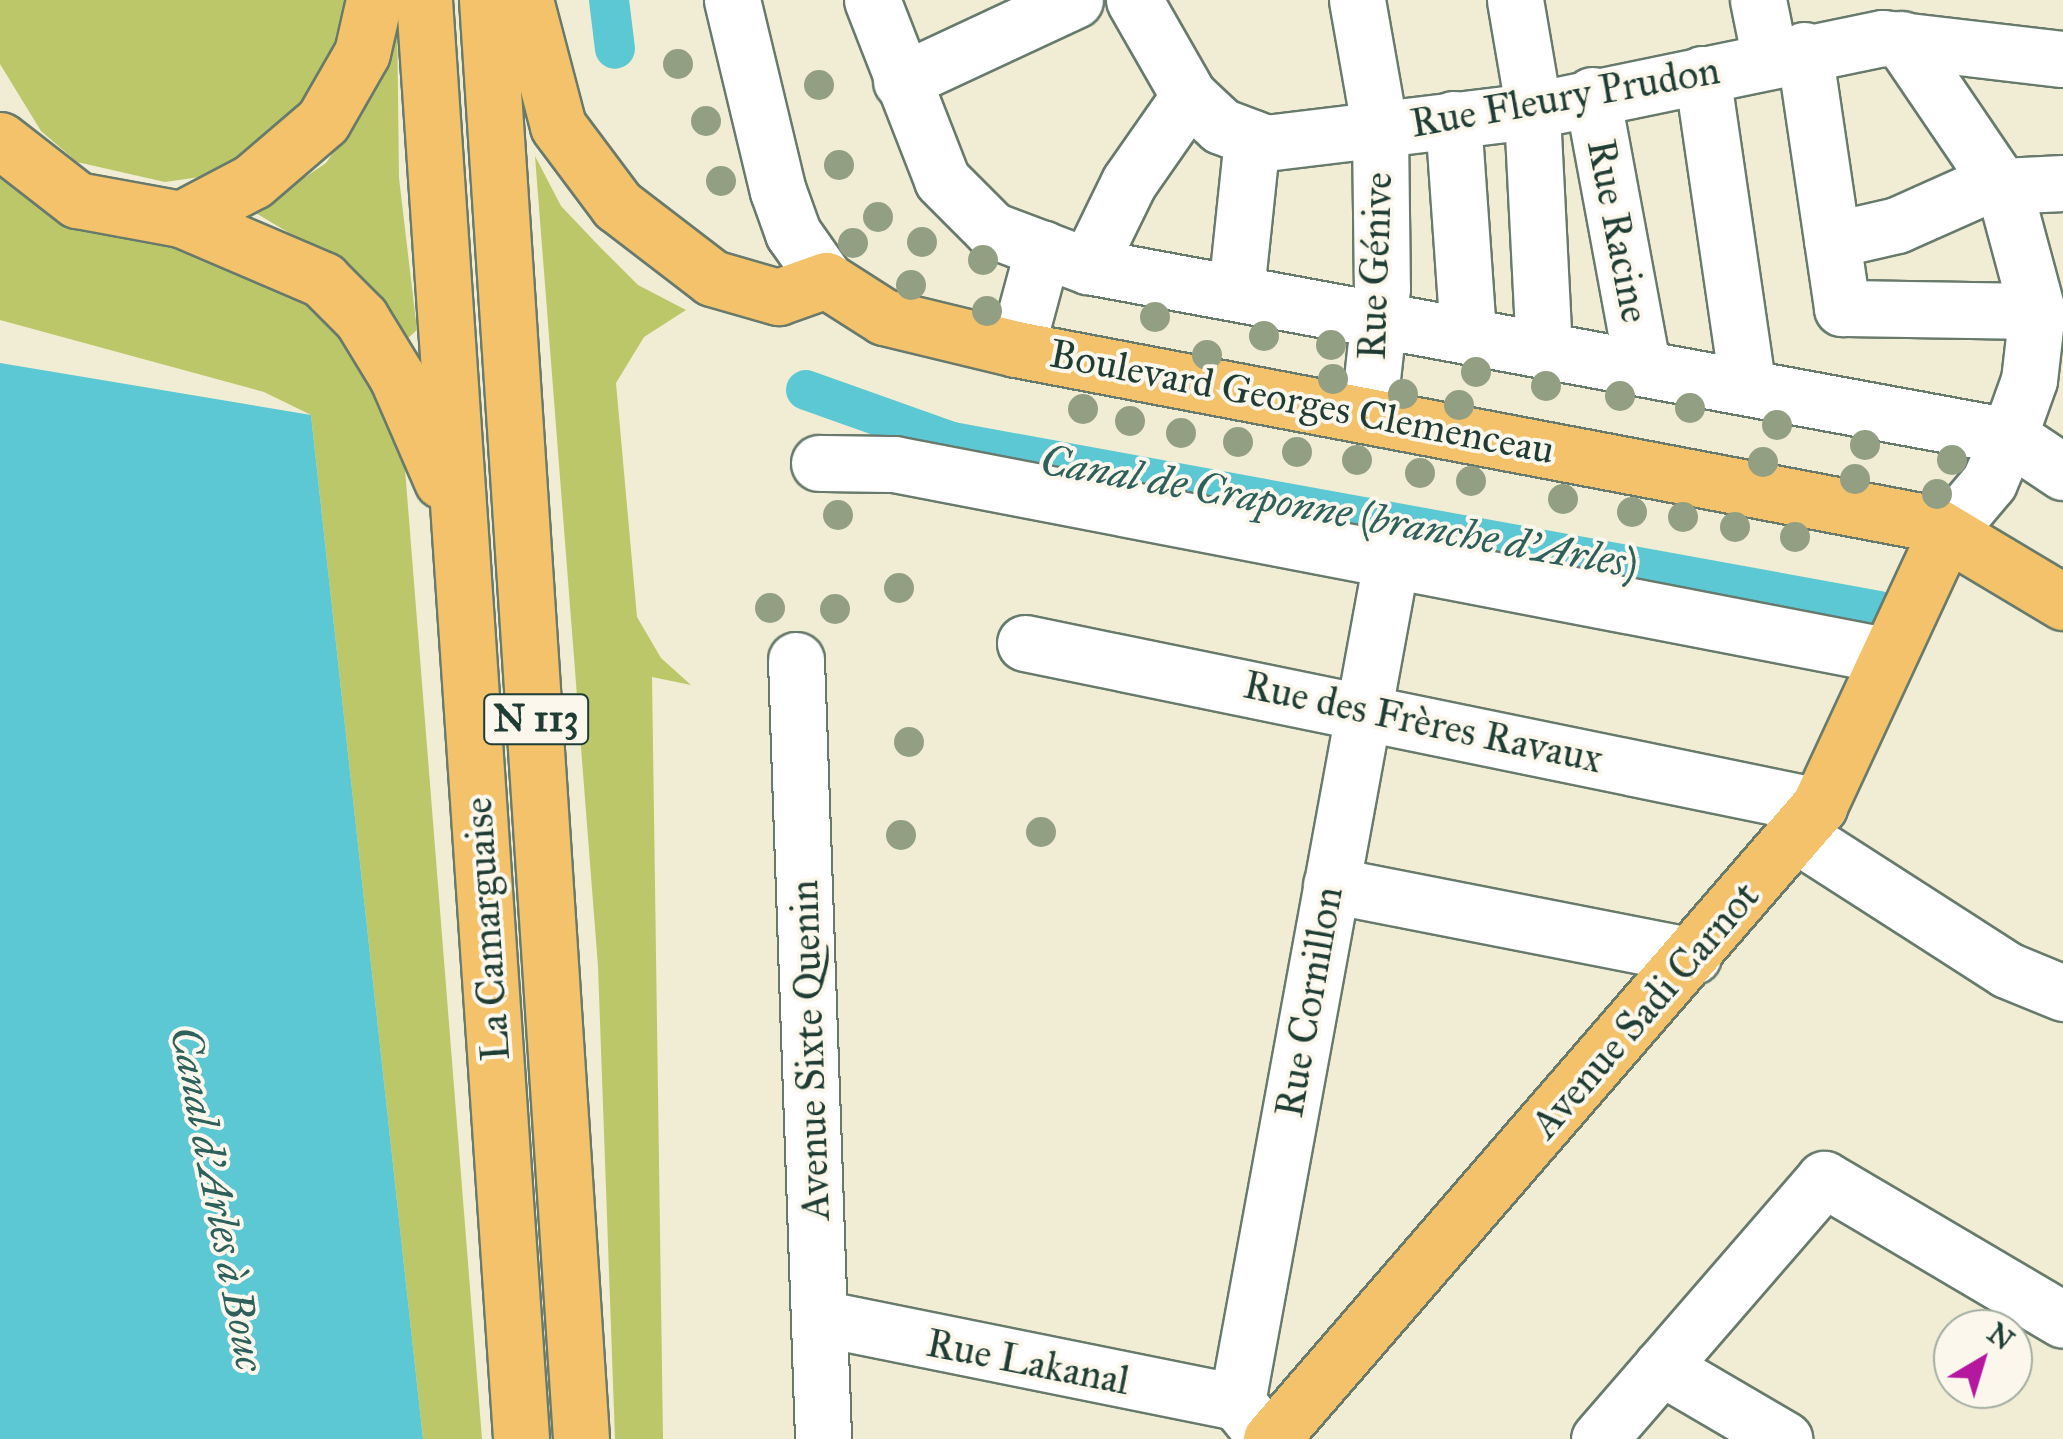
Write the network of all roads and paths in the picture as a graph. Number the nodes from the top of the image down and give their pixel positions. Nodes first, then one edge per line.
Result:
1 (374, 0) edge
2 (424, 0) edge
3 (487, 0) edge
4 (525, 0) edge
5 (732, 0) edge
6 (872, 0) edge
7 (1134, 0) edge
8 (1358, 0) edge
9 (1515, 0) edge
10 (1758, 0) edge
11 (1051, 6) edge
12 (1901, 39) junction
13 (1787, 55) junction
14 (2063, 60) edge
15 (1702, 74) junction
16 (901, 81) junction
17 (1189, 96) junction
18 (1592, 96) junction
19 (1530, 111) junction
20 (1452, 120) junction
21 (1380, 130) junction
22 (1252, 138) junction
23 (0, 140) edge
24 (2063, 183) edge
25 (2005, 192) junction
26 (181, 219) junction
27 (1832, 240) junction
28 (1066, 258) junction
29 (826, 280) junction
30 (1236, 291) junction
31 (2037, 311) junction
32 (1380, 318) junction
33 (1468, 333) junction
34 (1544, 348) junction
35 (1016, 349) junction
36 (1642, 366) junction
37 (2046, 382) edge
38 (1747, 384) junction
39 (1368, 414) junction
40 (2009, 436) junction
41 (819, 462) dead end
42 (2063, 472) edge
43 (459, 521) junction
44 (1946, 534) junction
45 (1392, 556) junction
46 (2063, 602) edge
47 (1025, 643) dead end
48 (1885, 656) junction
49 (796, 660) dead end
50 (1363, 708) junction
51 (1808, 821) junction
52 (1331, 886) junction
53 (1694, 956) junction
54 (2063, 993) edge
55 (820, 1318) junction
56 (2063, 1320) edge
57 (1661, 1367) junction
58 (1258, 1427) edge
59 (521, 1439) edge
60 (580, 1439) edge
61 (823, 1439) edge
62 (1599, 1439) edge
63 (1784, 1439) edge

1 - 26 main road
2 - 43 main road, La Camarguaise / N 113
3 - 60 main road, La Camarguaise / N 113
4 - 29 main road
5 - 29 street, Boulevard Georges Clemenceau
6 - 16 street
7 - 17 street
8 - 21 street, Rue Génive
9 - 19 street
10 - 13 street
11 - 16 street
12 - 13 street, Rue Fleury Prudon
12 - 14 street, Rue Fleury Prudon
12 - 25 street
13 - 15 street, Rue Fleury Prudon
13 - 27 street
15 - 18 street, Rue Fleury Prudon
15 - 38 street
16 - 28 street
17 - 22 street
17 - 28 street
18 - 19 street, Rue Fleury Prudon
18 - 36 street, Rue Racine
19 - 20 street, Rue Fleury Prudon
19 - 34 street
20 - 21 street, Rue Fleury Prudon
20 - 33 street
21 - 22 street, Rue Fleury Prudon
21 - 32 street, Rue Génive
22 - 30 street
23 - 26 main road
24 - 25 street
25 - 27 street
25 - 31 street
26 - 43 main road
27 - 31 street
28 - 30 street
28 - 35 street
29 - 35 main road, Boulevard Georges Clemenceau
30 - 32 street
31 - 37 street
32 - 33 street
32 - 39 street, Rue Génive
33 - 34 street
34 - 36 street
35 - 39 main road, Boulevard Georges Clemenceau
36 - 38 street
37 - 40 street
38 - 40 street
39 - 44 main road, Boulevard Georges Clemenceau
40 - 42 street
40 - 44 street
41 - 45 street
43 - 59 main road, La Camarguaise / N 113
44 - 46 main road, Boulevard Georges Clemenceau
44 - 48 main road, Avenue Sadi Carnot
45 - 48 street
45 - 50 street, Rue Cornillon
47 - 50 street, Rue des Frères Ravaux
48 - 51 main road, Avenue Sadi Carnot
49 - 55 street, Avenue Sixte Quenin
50 - 51 street, Rue des Frères Ravaux
50 - 52 street, Rue Cornillon
51 - 53 main road, Avenue Sadi Carnot
51 - 54 street
52 - 53 street
52 - 58 street, Rue Cornillon
53 - 58 main road, Avenue Sadi Carnot
55 - 58 street, Rue Lakanal
55 - 61 street, Avenue Sixte Quenin
56 - 57 street
57 - 62 street
57 - 63 street

